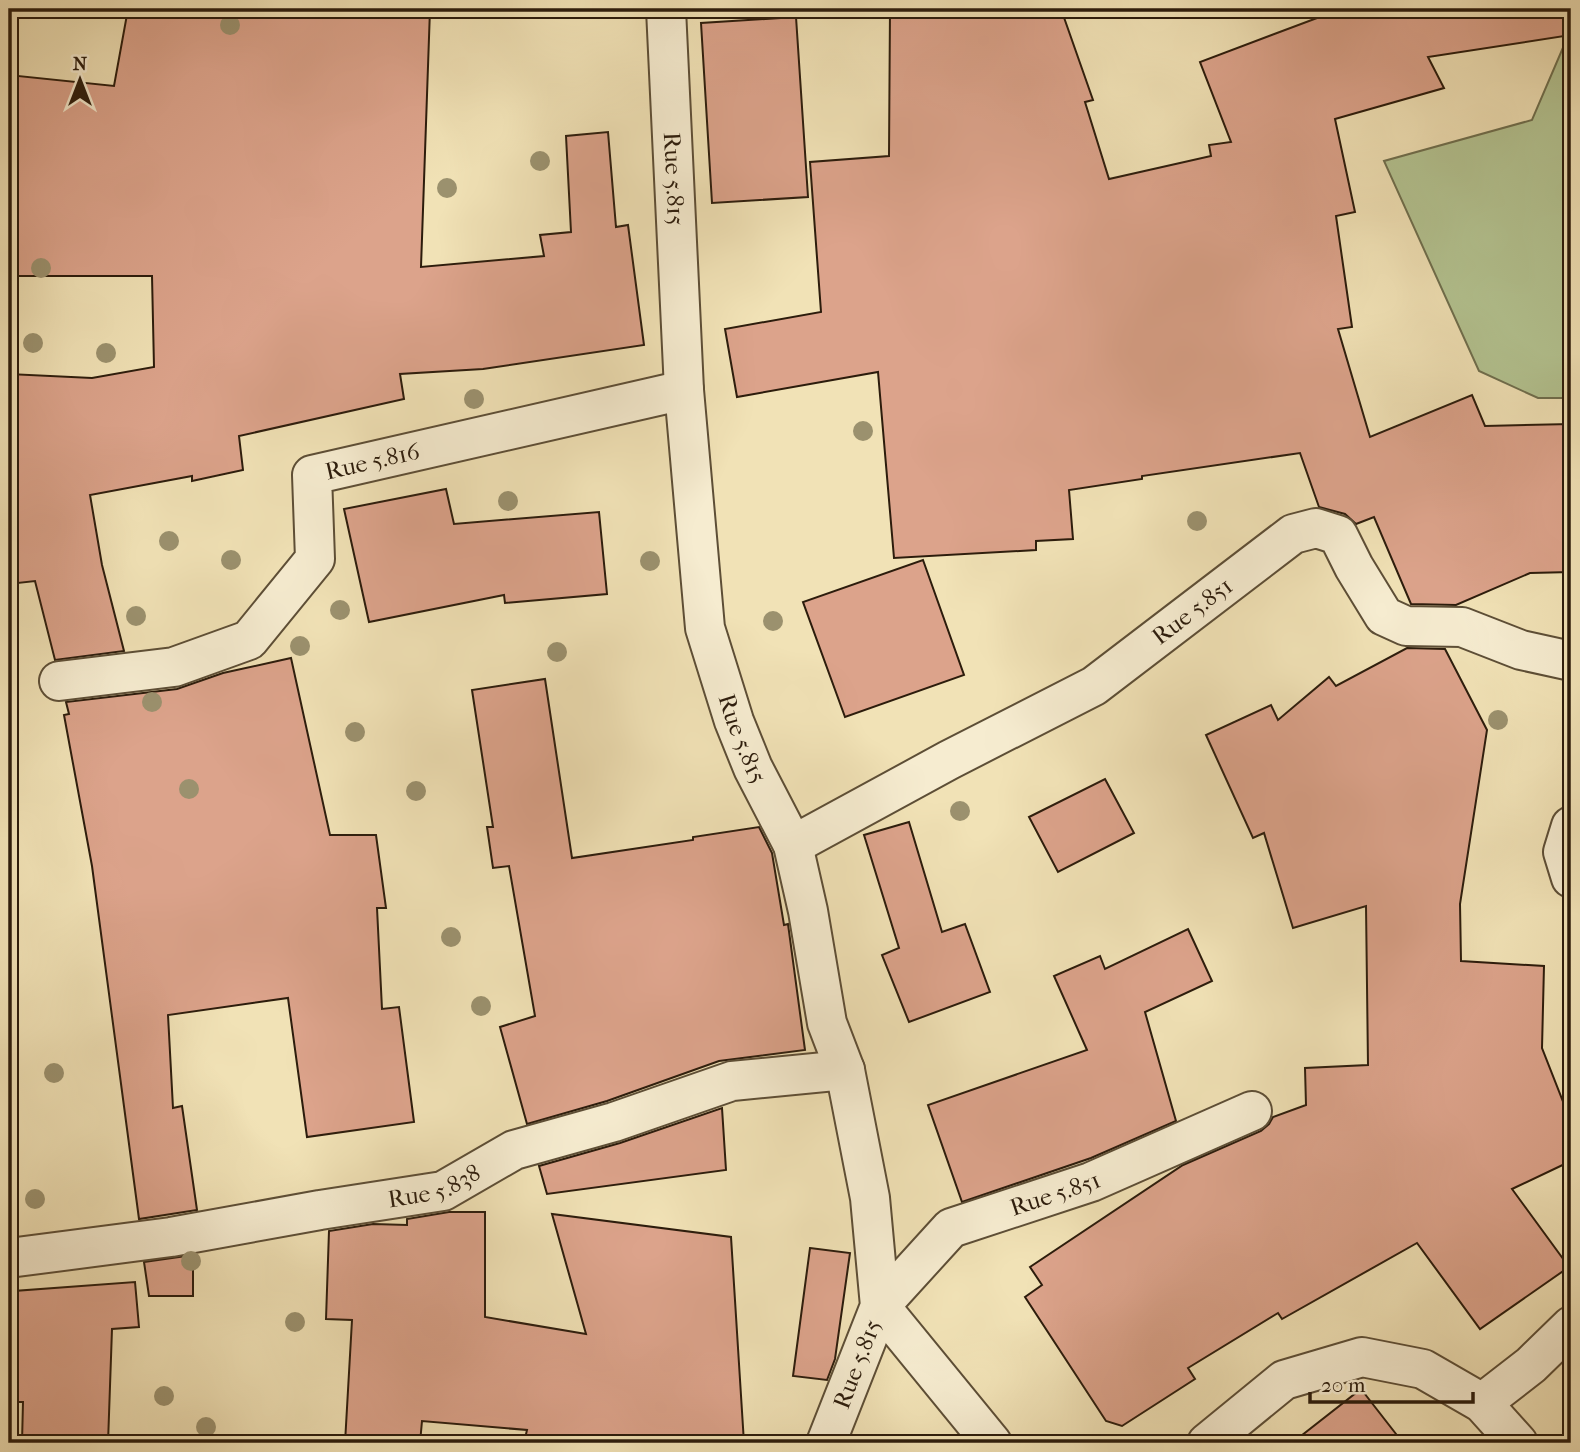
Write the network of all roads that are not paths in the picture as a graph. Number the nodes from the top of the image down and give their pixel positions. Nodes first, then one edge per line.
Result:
1 (666, 9) edge
2 (684, 390) junction
3 (1571, 661) edge
4 (59, 681) dead end
5 (1571, 826) edge
6 (793, 845) junction
7 (1571, 878) edge
8 (845, 1070) junction
9 (1252, 1111) dead end
10 (9, 1258) edge
11 (880, 1306) junction
12 (1571, 1326) edge
13 (1482, 1403) junction
14 (826, 1443) edge
15 (992, 1443) edge
16 (1207, 1443) edge
17 (1518, 1443) edge

1 - 2 street, Rue 5.815
2 - 4 street, Rue 5.816
2 - 6 street, Rue 5.815
3 - 6 street, Rue 5.851
5 - 7 street
6 - 8 street, Rue 5.815
8 - 10 street, Rue 5.838
8 - 11 street, Rue 5.815
9 - 11 street, Rue 5.851
11 - 14 street, Rue 5.815
11 - 15 street
12 - 13 street
13 - 16 street
13 - 17 street

